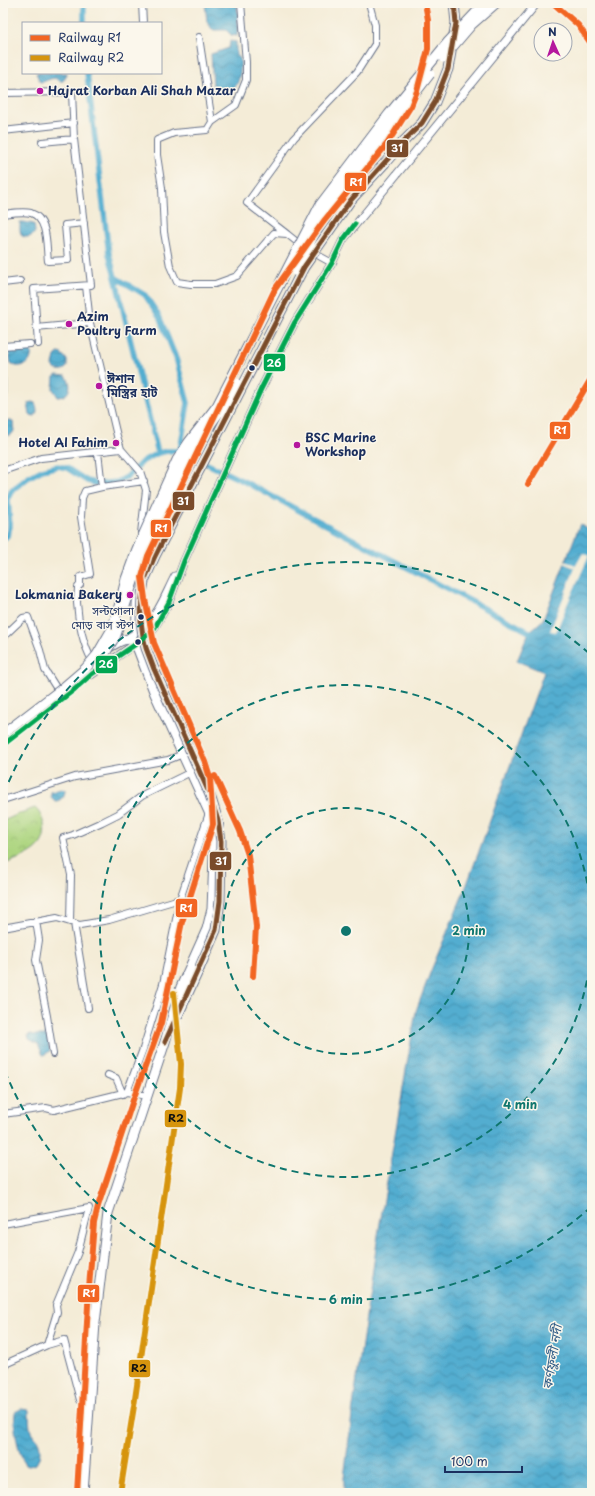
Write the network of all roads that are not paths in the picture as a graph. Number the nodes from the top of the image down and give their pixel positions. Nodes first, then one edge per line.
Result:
1 (142, 3) edge
2 (241, 3) edge
3 (369, 3) edge
4 (454, 3) edge
5 (485, 3) edge
6 (496, 3) edge
7 (537, 3) edge
8 (144, 22) edge
9 (199, 37) dead end
10 (3, 93) edge
11 (212, 122) junction
12 (74, 123) junction
13 (3, 131) edge
14 (74, 138) junction
15 (42, 142) dead end
16 (3, 214) edge
17 (84, 223) junction
18 (287, 234) junction
19 (332, 263) junction
20 (20, 281) dead end
21 (3, 283) edge
22 (86, 286) junction
23 (90, 323) junction
24 (36, 328) junction
25 (30, 344) dead end
26 (38, 344) dead end
27 (3, 346) edge
28 (121, 449) junction
29 (98, 452) junction
30 (3, 471) edge
31 (144, 481) junction
32 (102, 487) junction
33 (184, 561) junction
34 (135, 633) junction
35 (3, 637) edge
36 (123, 640) junction
37 (136, 644) junction
38 (92, 660) junction
39 (56, 689) junction
40 (3, 729) edge
41 (3, 734) edge
42 (3, 740) edge
43 (3, 745) edge
44 (183, 754) junction
45 (190, 772) junction
46 (3, 800) edge
47 (209, 812) junction
48 (180, 899) junction
49 (36, 921) junction
50 (72, 922) junction
51 (3, 928) edge
52 (88, 1008) dead end
53 (166, 1042) junction
54 (53, 1054) dead end
55 (108, 1075) dead end
56 (125, 1093) junction
57 (147, 1096) junction
58 (3, 1114) edge
59 (3, 1224) edge
60 (47, 1345) junction
61 (3, 1366) edge
62 (88, 1412) junction
63 (83, 1493) edge

1 - 8 street
2 - 11 street
3 - 18 street
4 - 53 highway, bridge
5 - 41 highway, bridge
6 - 42 highway, bridge
7 - 19 main road
9 - 11 street
10 - 12 street
11 - 18 street
12 - 13 street
12 - 14 street
14 - 15 street
14 - 17 street
16 - 17 street
17 - 22 street
18 - 19 street
19 - 33 main road
20 - 21 street
22 - 23 street
22 - 24 street
23 - 24 street
23 - 28 street
24 - 26 street
25 - 27 street
28 - 29 street
28 - 31 street
29 - 30 street
29 - 32 street
31 - 32 street
31 - 34 street
32 - 38 street
33 - 34 main road
33 - 37 main road
34 - 36 main road
35 - 39 street
36 - 37 highway
36 - 38 main road
37 - 43 main road
37 - 44 highway
38 - 39 main road
39 - 40 main road
44 - 45 highway
44 - 46 street
45 - 47 highway
45 - 50 street
47 - 48 street
47 - 53 highway
48 - 50 street
48 - 56 street
49 - 50 street
49 - 51 street
49 - 54 street
50 - 52 street
53 - 57 highway
55 - 56 street
56 - 57 street
56 - 58 street
57 - 62 highway
59 - 60 street
60 - 61 street
60 - 62 street
62 - 63 highway

